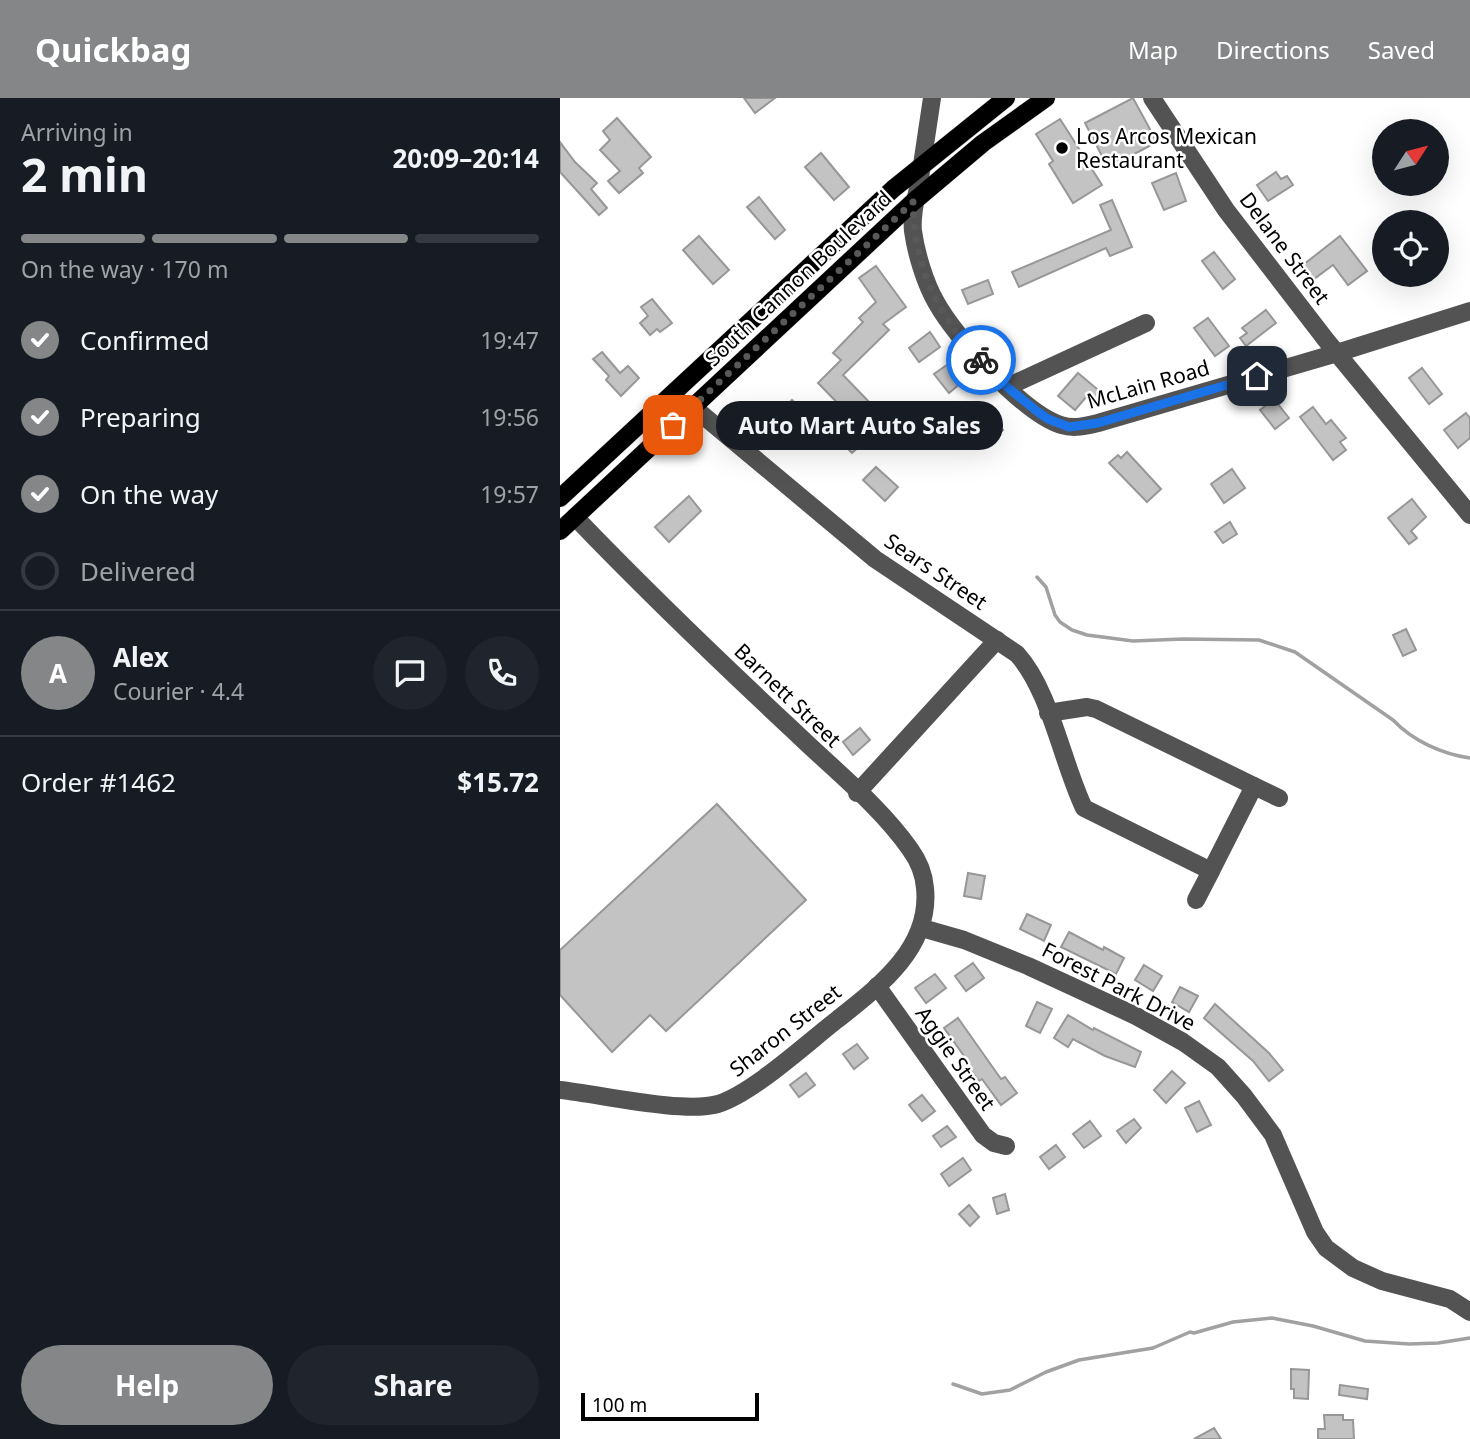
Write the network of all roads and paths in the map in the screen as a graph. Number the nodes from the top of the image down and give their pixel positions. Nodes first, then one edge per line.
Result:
1 (932, 98) edge
2 (1006, 98) edge
3 (1046, 98) edge
4 (1152, 98) edge
5 (922, 165) junction
6 (913, 202) junction
7 (1470, 311) edge
8 (1146, 323) dead end
9 (1337, 353) junction
10 (1007, 387) junction
11 (693, 407) junction
12 (618, 444) junction
13 (560, 498) edge
14 (1470, 515) edge
15 (575, 517) junction
16 (560, 531) edge
17 (997, 640) junction
18 (1048, 713) junction
19 (1254, 786) junction
20 (857, 793) junction
21 (1279, 798) dead end
22 (1211, 871) junction
23 (1196, 900) dead end
24 (922, 928) junction
25 (877, 986) junction
26 (560, 1090) edge
27 (1006, 1146) dead end
28 (1470, 1312) edge

1 - 5 street, McLain Road
2 - 5 main road, South Cannon Boulevard
3 - 6 main road, South Cannon Boulevard
4 - 9 street, Delane Street
5 - 6 street, McLain Road
5 - 12 main road, South Cannon Boulevard
6 - 10 street, McLain Road
6 - 11 main road, South Cannon Boulevard
7 - 9 street, McLain Road
8 - 10 street
9 - 10 street, McLain Road
9 - 14 street
11 - 15 main road, South Cannon Boulevard
11 - 17 street, Sears Street
12 - 13 main road, South Cannon Boulevard
12 - 15 main road
15 - 16 main road, South Cannon Boulevard
15 - 20 street, Barnett Street
17 - 18 street, Sears Street
17 - 20 street
18 - 19 street
18 - 22 street, Sears Street
19 - 21 street
19 - 22 street
20 - 24 street, Barnett Street
22 - 23 street
24 - 25 street, Sharon Street
24 - 28 street, Forest Park Drive
25 - 26 street, Sharon Street
25 - 27 street, Aggie Street

